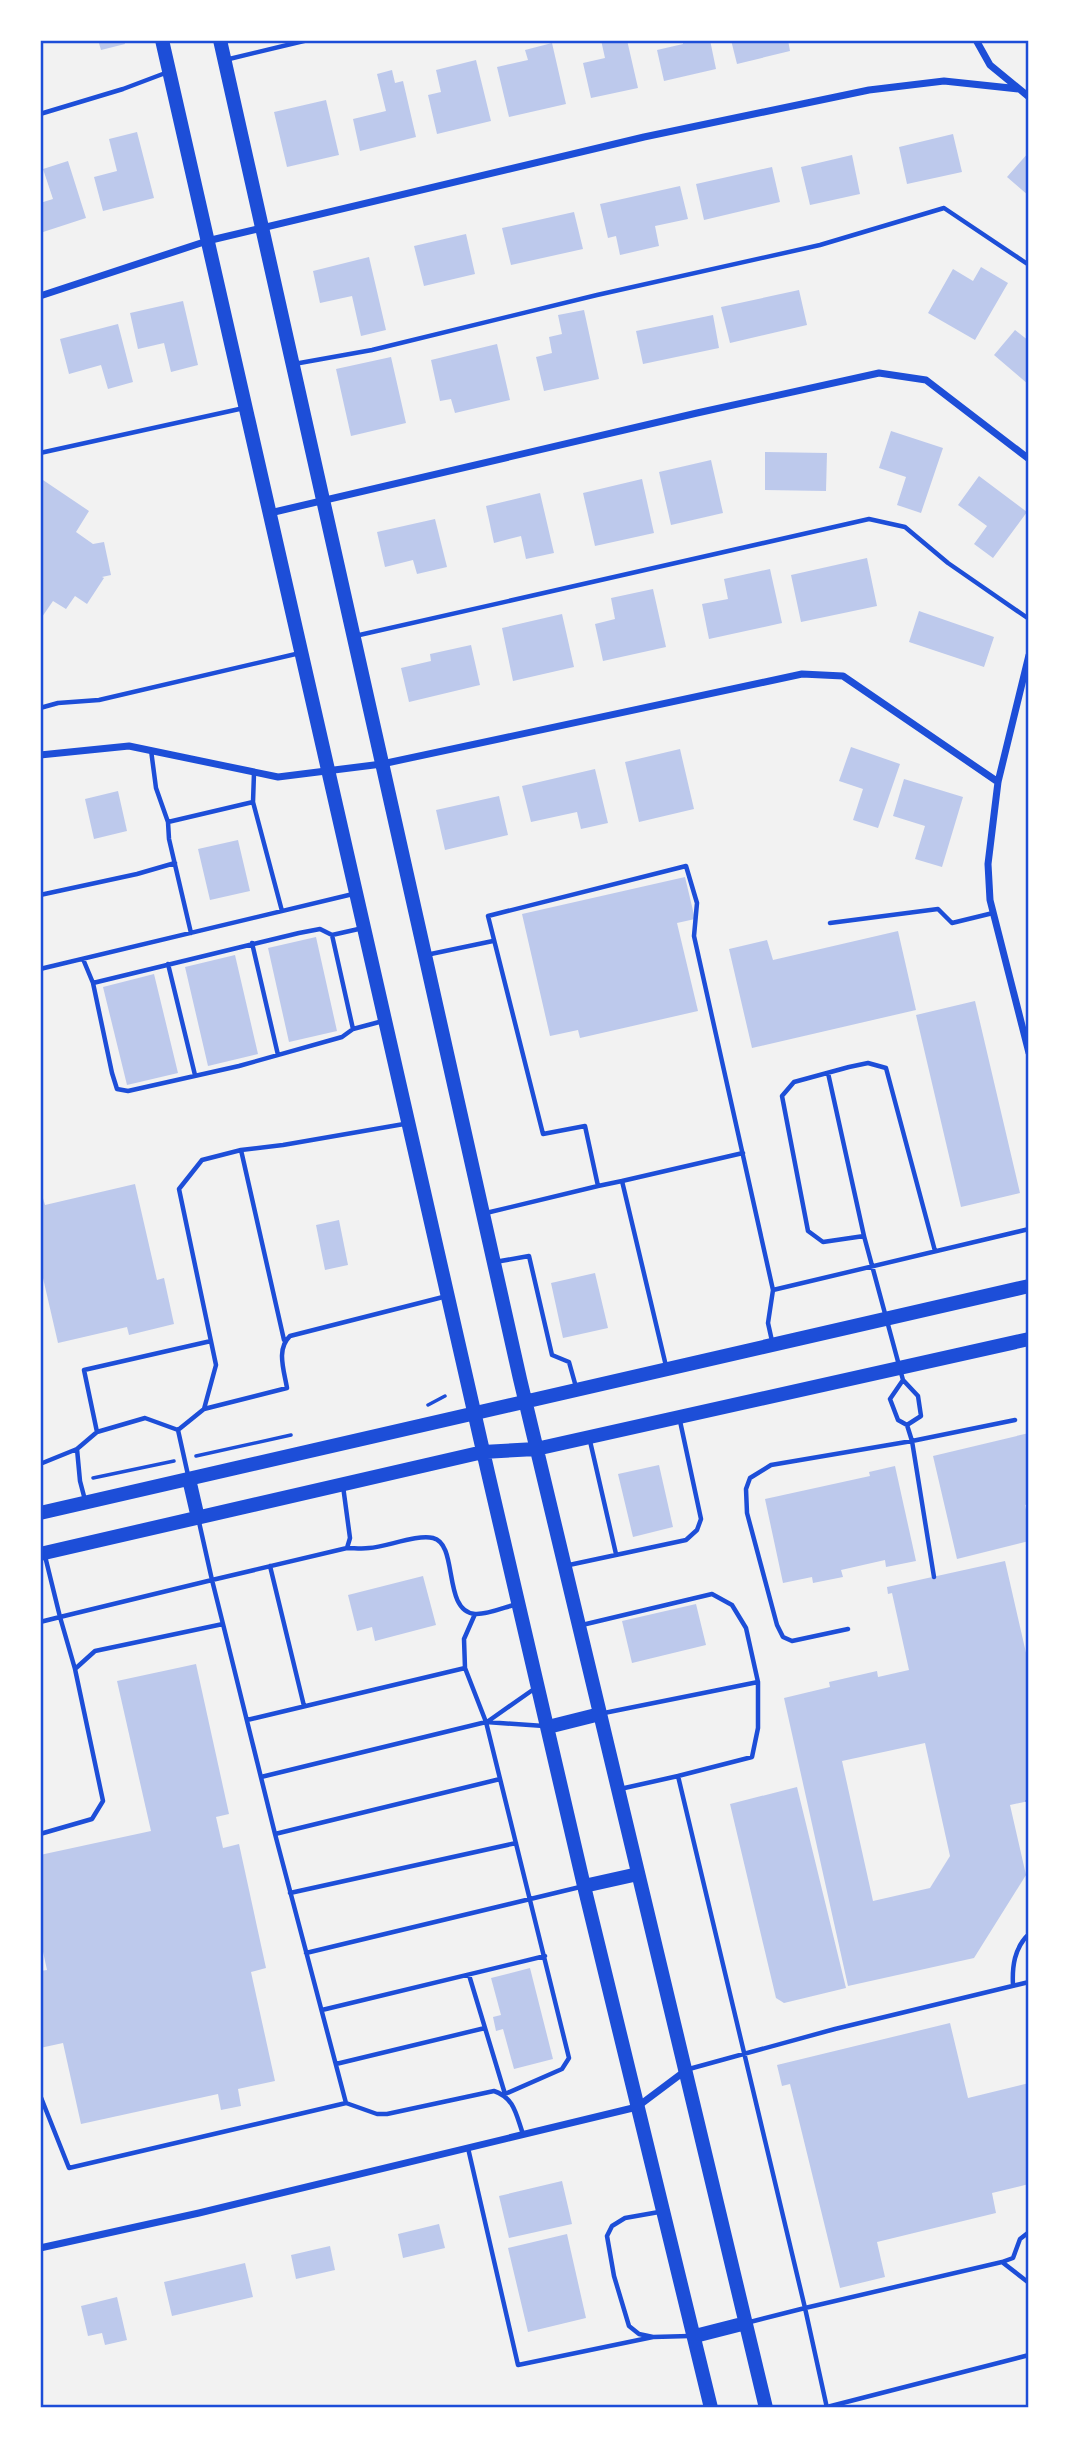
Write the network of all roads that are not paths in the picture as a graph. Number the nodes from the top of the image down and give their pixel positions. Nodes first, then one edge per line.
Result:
1 (162, 40) edge
2 (220, 40) edge
3 (308, 40) edge
4 (976, 40) edge
5 (225, 60) junction
6 (169, 71) junction
7 (1019, 89) junction
8 (1029, 97) edge
9 (40, 114) edge
10 (262, 229) junction
11 (207, 241) junction
12 (1029, 265) edge
13 (40, 296) edge
14 (293, 365) junction
15 (245, 408) junction
16 (40, 453) edge
17 (1029, 459) edge
18 (323, 502) junction
19 (269, 513) junction
20 (1029, 619) edge
21 (354, 636) junction
22 (301, 653) junction
23 (1029, 655) edge
24 (40, 708) edge
25 (151, 750) junction
26 (40, 755) edge
27 (382, 764) junction
28 (328, 771) junction
29 (254, 772) junction
30 (998, 782) junction
31 (253, 802) junction
32 (168, 822) junction
33 (174, 863) junction
34 (356, 893) junction
35 (40, 895) edge
36 (282, 911) junction
37 (993, 913) junction
38 (830, 923) dead end
39 (364, 928) junction
40 (191, 933) junction
41 (332, 935) junction
42 (493, 941) junction
43 (253, 943) junction
44 (425, 956) junction
45 (83, 959) junction
46 (168, 964) junction
47 (40, 969) edge
48 (93, 983) junction
49 (385, 1020) junction
50 (353, 1029) junction
51 (1029, 1053) edge
52 (278, 1055) junction
53 (828, 1073) junction
54 (195, 1076) junction
55 (408, 1123) junction
56 (241, 1150) junction
57 (743, 1153) junction
58 (622, 1181) junction
59 (598, 1186) junction
60 (483, 1213) junction
61 (1029, 1229) edge
62 (864, 1236) junction
63 (935, 1251) junction
64 (494, 1262) junction
65 (874, 1266) junction
66 (1029, 1286) edge
67 (773, 1290) junction
68 (447, 1296) junction
69 (887, 1319) junction
70 (1029, 1339) edge
71 (211, 1341) junction
72 (284, 1341) junction
73 (773, 1346) junction
74 (667, 1370) junction
75 (902, 1374) junction
76 (577, 1390) junction
77 (525, 1402) junction
78 (204, 1409) junction
79 (474, 1413) junction
80 (679, 1417) junction
81 (1015, 1420) dead end
82 (907, 1425) junction
83 (178, 1430) junction
84 (97, 1432) junction
85 (590, 1437) junction
86 (912, 1441) junction
87 (77, 1449) junction
88 (536, 1449) junction
89 (483, 1452) junction
90 (40, 1464) edge
91 (189, 1479) junction
92 (342, 1485) junction
93 (86, 1503) junction
94 (40, 1513) edge
95 (198, 1518) junction
96 (347, 1548) junction
97 (42, 1554) edge
98 (616, 1554) junction
99 (270, 1566) junction
100 (564, 1566) junction
101 (934, 1577) dead end
102 (212, 1580) junction
103 (519, 1604) junction
104 (475, 1614) junction
105 (60, 1617) junction
106 (40, 1622) edge
107 (223, 1625) junction
108 (578, 1625) junction
109 (848, 1629) dead end
110 (465, 1668) junction
111 (75, 1669) junction
112 (758, 1682) junction
113 (539, 1686) junction
114 (304, 1706) junction
115 (600, 1714) junction
116 (247, 1720) junction
117 (486, 1723) junction
118 (548, 1727) junction
119 (678, 1776) junction
120 (261, 1777) junction
121 (500, 1779) junction
122 (618, 1789) junction
123 (40, 1833) edge
124 (275, 1834) junction
125 (516, 1843) junction
126 (638, 1874) junction
127 (584, 1886) junction
128 (290, 1893) junction
129 (530, 1899) junction
130 (1029, 1934) edge
131 (306, 1952) junction
132 (545, 1956) junction
133 (470, 1975) junction
134 (1029, 1982) edge
135 (1013, 1986) junction
136 (322, 2010) junction
137 (485, 2028) junction
138 (743, 2055) junction
139 (336, 2064) junction
140 (685, 2071) junction
141 (505, 2094) junction
142 (40, 2095) edge
143 (346, 2103) junction
144 (637, 2107) junction
145 (523, 2135) junction
146 (468, 2148) junction
147 (663, 2211) junction
148 (1029, 2232) edge
149 (40, 2248) edge
150 (1002, 2262) junction
151 (1029, 2283) edge
152 (805, 2308) junction
153 (746, 2323) junction
154 (695, 2336) junction
155 (653, 2337) junction
156 (1029, 2355) edge
157 (827, 2407) edge
158 (711, 2408) edge
159 (766, 2408) edge

1 - 6 main road
2 - 5 main road
3 - 5 lane
4 - 7 street
5 - 10 main road
6 - 9 lane
6 - 11 main road
7 - 8 street
7 - 10 street
10 - 11 street
10 - 14 main road
11 - 13 street
11 - 15 main road
12 - 14 lane
14 - 18 main road
15 - 16 lane
15 - 19 main road
17 - 18 street
18 - 19 street
18 - 21 main road
19 - 22 main road
20 - 21 lane
21 - 27 main road
22 - 24 lane
22 - 28 main road
23 - 30 street
25 - 26 street
25 - 29 street
25 - 32 lane
27 - 28 street
27 - 30 street
27 - 44 main road
28 - 29 street
28 - 34 main road
29 - 31 lane
30 - 37 street
31 - 32 lane
31 - 36 lane
32 - 33 lane
33 - 35 lane
33 - 40 lane
34 - 36 lane
34 - 39 main road
36 - 40 lane
37 - 38 lane
37 - 51 street
39 - 41 lane
39 - 49 main road
40 - 45 lane
41 - 43 lane
41 - 50 lane
42 - 44 lane
42 - 57 lane
42 - 59 lane
43 - 46 lane
43 - 52 lane
44 - 60 main road
45 - 47 lane
45 - 48 lane
46 - 48 lane
46 - 54 lane
48 - 54 lane
49 - 50 lane
49 - 55 main road
50 - 52 lane
52 - 54 lane
53 - 62 lane
53 - 62 lane
53 - 63 lane
55 - 56 lane
55 - 68 main road
56 - 71 lane
56 - 72 lane
57 - 58 lane
57 - 67 lane
58 - 59 lane
58 - 74 lane
59 - 60 lane
60 - 64 main road
61 - 63 lane
62 - 65 lane
63 - 65 lane
64 - 76 lane
64 - 77 main road
65 - 67 lane
65 - 69 lane
66 - 69 main road
67 - 73 lane
68 - 72 lane
68 - 79 main road
69 - 73 main road
69 - 75 lane
70 - 75 main road
71 - 78 lane
71 - 84 lane
72 - 78 lane
73 - 74 main road
74 - 76 main road
75 - 80 main road
75 - 82 lane
75 - 82 lane
76 - 77 main road
77 - 79 main road
77 - 88 main road
78 - 83 lane
79 - 89 main road
79 - 91 main road
80 - 85 main road
80 - 98 lane
81 - 86 lane
82 - 86 lane
83 - 84 lane
83 - 91 lane
84 - 87 lane
85 - 88 main road
85 - 98 lane
86 - 101 lane
86 - 109 lane
87 - 90 lane
87 - 93 lane
88 - 89 main road
88 - 100 main road
89 - 92 main road
89 - 103 main road
91 - 93 main road
91 - 95 main road
92 - 95 main road
92 - 96 lane
93 - 94 main road
95 - 97 main road
95 - 102 lane
96 - 99 lane
96 - 104 lane
97 - 105 lane
98 - 100 lane
99 - 102 lane
99 - 114 lane
100 - 108 main road
102 - 105 lane
102 - 107 lane
103 - 104 lane
103 - 113 main road
104 - 110 lane
105 - 106 lane
105 - 111 lane
107 - 111 lane
107 - 116 lane
108 - 112 lane
108 - 115 main road
110 - 114 lane
110 - 117 lane
111 - 123 lane
112 - 115 lane
112 - 119 lane
113 - 117 lane
113 - 118 main road
114 - 116 lane
115 - 118 main road
115 - 122 main road
116 - 120 lane
117 - 118 lane
117 - 120 lane
117 - 121 lane
118 - 127 main road
119 - 122 lane
119 - 138 lane
120 - 124 lane
121 - 124 lane
121 - 125 lane
122 - 126 main road
124 - 128 lane
125 - 128 lane
125 - 129 lane
126 - 127 main road
126 - 140 main road
127 - 129 lane
127 - 144 main road
128 - 131 lane
129 - 131 lane
129 - 132 lane
130 - 135 lane
131 - 136 lane
132 - 133 lane
132 - 141 lane
133 - 136 lane
133 - 137 lane
134 - 135 lane
135 - 138 lane
136 - 139 lane
137 - 139 lane
137 - 141 lane
138 - 140 lane
138 - 152 lane
139 - 143 lane
140 - 144 street
140 - 153 main road
141 - 143 lane
141 - 145 lane
142 - 143 lane
144 - 145 street
144 - 147 main road
145 - 146 street
146 - 149 street
146 - 155 lane
147 - 154 main road
147 - 155 lane
148 - 150 lane
150 - 151 lane
150 - 152 lane
152 - 153 lane
152 - 157 lane
153 - 154 main road
153 - 159 main road
154 - 155 lane
154 - 158 main road
156 - 157 lane

